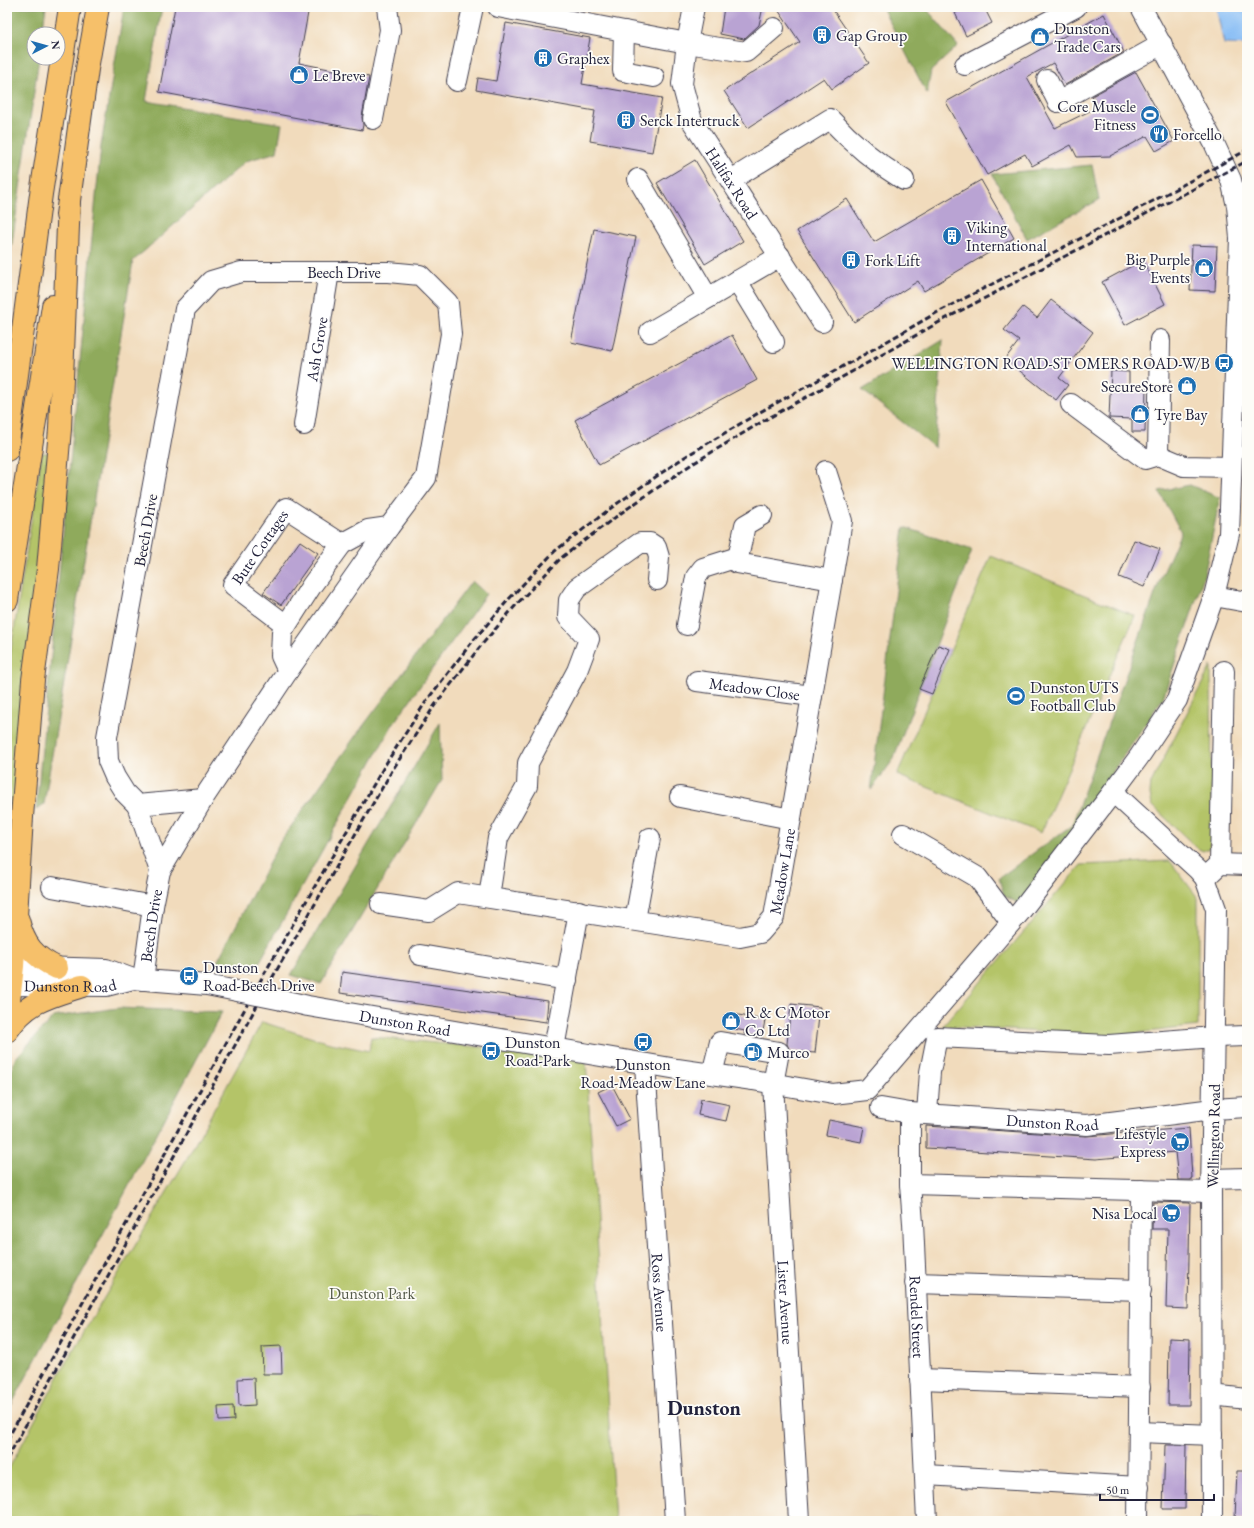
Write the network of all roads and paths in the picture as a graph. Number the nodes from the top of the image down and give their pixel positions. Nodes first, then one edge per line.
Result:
1 (70, 7) edge
2 (98, 7) edge
3 (387, 7) edge
4 (473, 7) edge
5 (498, 7) edge
6 (694, 7) edge
7 (1076, 7) edge
8 (1141, 7) edge
9 (774, 28) dead end
10 (624, 31) junction
11 (687, 43) junction
12 (1162, 44) junction
13 (965, 65) dead end
14 (654, 77) dead end
15 (1047, 80) dead end
16 (457, 81) dead end
17 (373, 119) dead end
18 (638, 179) dead end
19 (731, 180) junction
20 (904, 180) dead end
21 (41, 194) junction
22 (69, 200) junction
23 (780, 256) junction
24 (329, 272) junction
25 (737, 281) junction
26 (708, 298) junction
27 (822, 322) dead end
28 (650, 332) dead end
29 (1160, 340) dead end
30 (774, 342) dead end
31 (7, 360) edge
32 (1071, 404) dead end
33 (304, 425) dead end
34 (7, 450) edge
35 (1158, 455) junction
36 (1231, 467) junction
37 (826, 471) dead end
38 (762, 515) dead end
39 (390, 527) junction
40 (342, 544) junction
41 (738, 558) junction
42 (657, 580) dead end
43 (832, 580) junction
44 (1214, 596) junction
45 (7, 600) edge
46 (1247, 602) edge
47 (286, 625) junction
48 (687, 625) dead end
49 (288, 671) junction
50 (1224, 671) dead end
51 (698, 681) dead end
52 (812, 696) junction
53 (1114, 792) junction
54 (680, 797) dead end
55 (203, 799) junction
56 (137, 805) junction
57 (791, 818) junction
58 (903, 834) dead end
59 (650, 838) dead end
60 (1220, 864) junction
61 (1247, 865) edge
62 (160, 870) junction
63 (1205, 878) junction
64 (52, 887) dead end
65 (489, 897) junction
66 (381, 904) dead end
67 (153, 906) junction
68 (16, 911) junction
69 (579, 911) junction
70 (635, 920) junction
71 (1011, 922) junction
72 (420, 955) dead end
73 (57, 968) junction
74 (10, 976) edge
75 (138, 979) junction
76 (567, 980) junction
77 (82, 986) junction
78 (7, 1019) edge
79 (7, 1031) edge
80 (1215, 1036) junction
81 (1247, 1036) edge
82 (554, 1048) junction
83 (646, 1064) junction
84 (712, 1074) junction
85 (773, 1084) junction
86 (1247, 1107) edge
87 (881, 1108) dead end
88 (1213, 1109) junction
89 (918, 1113) junction
90 (1247, 1178) edge
91 (910, 1184) junction
92 (1212, 1186) junction
93 (1141, 1190) junction
94 (915, 1283) junction
95 (1141, 1290) junction
96 (920, 1379) junction
97 (1140, 1388) junction
98 (1212, 1396) junction
99 (1247, 1399) edge
100 (1140, 1432) junction
101 (1212, 1436) junction
102 (925, 1475) junction
103 (1139, 1487) junction
104 (675, 1521) edge
105 (799, 1521) edge
106 (927, 1521) edge
107 (1138, 1521) edge
108 (1212, 1521) edge

1 - 21 highway
2 - 22 highway
3 - 17 street
4 - 16 street
5 - 10 street
6 - 11 street, Halifax Road
7 - 13 street
8 - 12 street, Dunston Road
9 - 11 street
10 - 11 street
10 - 14 street
11 - 19 street, Halifax Road
12 - 15 street
12 - 36 street, Dunston Road
18 - 26 street
19 - 20 street
19 - 23 street, Halifax Road
21 - 31 highway
21 - 34 highway
22 - 45 highway
22 - 68 highway
23 - 25 street
23 - 27 street, Halifax Road
24 - 33 street, Ash Grove
24 - 39 street, Beech Drive
24 - 56 street, Beech Drive
25 - 26 street
25 - 30 street
26 - 28 street
29 - 35 street
32 - 35 street
35 - 36 street
36 - 44 street, Dunston Road
37 - 43 street, Meadow Lane
38 - 41 street
39 - 40 street
39 - 49 street, Beech Drive
40 - 47 street
40 - 47 street, Bute Cottages
41 - 43 street
41 - 48 street
42 - 65 street
43 - 52 street, Meadow Lane
44 - 46 street
44 - 53 street, Dunston Road
47 - 49 street
49 - 55 street, Beech Drive
50 - 60 street
51 - 52 street, Meadow Close
52 - 57 street, Meadow Lane
53 - 63 street, Wellington Road
53 - 71 street, Dunston Road
54 - 57 street
55 - 56 street
55 - 62 street, Beech Drive
56 - 62 street, Beech Drive
57 - 70 street, Meadow Lane
58 - 71 street
59 - 70 street
60 - 61 street
60 - 63 street
62 - 67 street, Beech Drive
63 - 80 street, Wellington Road
64 - 67 street
65 - 66 street, Meadow Lane
65 - 69 street, Meadow Lane
67 - 75 street, Beech Drive
68 - 73 highway
68 - 74 highway
69 - 70 street, Meadow Lane
69 - 76 street
71 - 85 street, Dunston Road
72 - 76 street
73 - 74 street, Dunston Road
73 - 75 street, Dunston Road
74 - 77 street, Dunston Road
74 - 78 highway
75 - 77 street, Dunston Road
75 - 82 street, Dunston Road, bridge
76 - 82 street
77 - 79 highway
80 - 81 street
80 - 88 street, Wellington Road
80 - 89 street, Rendel Street
82 - 83 street, Dunston Road
83 - 84 street, Dunston Road
83 - 104 street, Ross Avenue
84 - 85 street, Dunston Road
84 - 85 street, Lister Avenue
85 - 105 street, Lister Avenue
86 - 88 street, Dunston Road
87 - 89 street, Dunston Road
88 - 89 street, Dunston Road
88 - 92 street, Wellington Road
89 - 91 street, Rendel Street
90 - 92 street
91 - 93 street
91 - 94 street, Rendel Street
92 - 93 street
92 - 98 street, Wellington Road
93 - 95 street
94 - 95 street
94 - 96 street, Rendel Street
95 - 97 street
96 - 97 street
96 - 102 street, Rendel Street
97 - 100 street
98 - 99 street
98 - 101 street, Wellington Road
100 - 101 street
100 - 103 street
101 - 108 street, Wellington Road
102 - 103 street
102 - 106 street, Rendel Street
103 - 107 street

